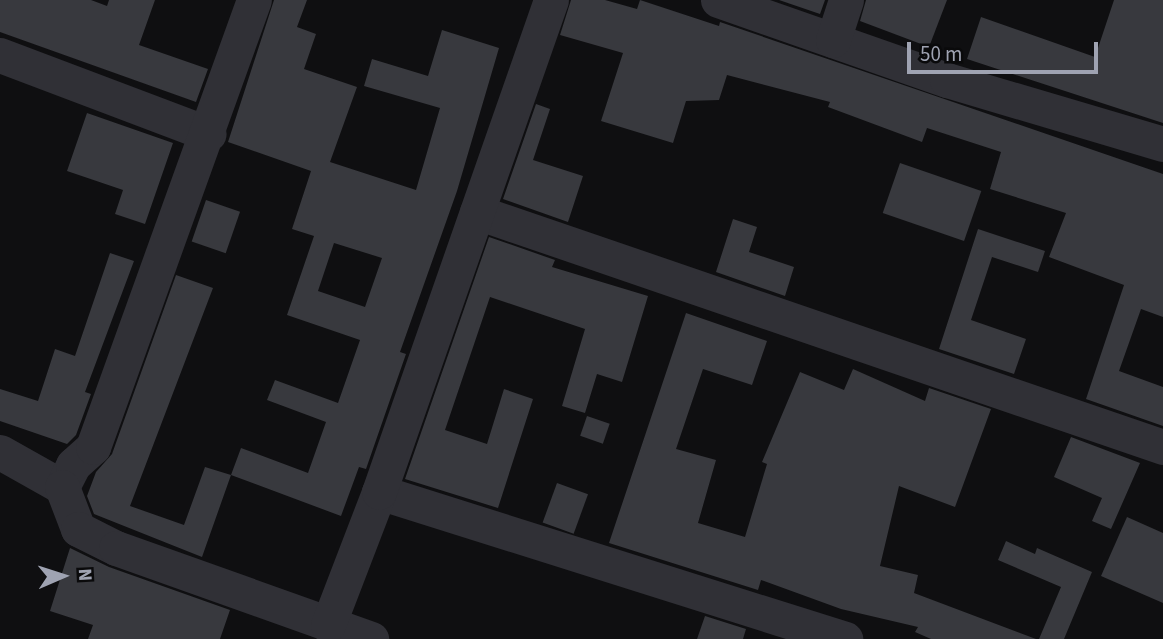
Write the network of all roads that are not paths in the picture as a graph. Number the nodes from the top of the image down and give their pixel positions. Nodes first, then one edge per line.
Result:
1 (254, 0) edge
2 (551, 0) edge
3 (718, 0) edge
4 (846, 0) edge
5 (833, 40) junction
6 (0, 55) edge
7 (209, 134) junction
8 (1163, 144) edge
9 (477, 212) junction
10 (1163, 447) edge
11 (0, 452) edge
12 (62, 487) junction
13 (380, 492) junction
14 (328, 625) junction
15 (371, 639) edge
16 (845, 639) edge

1 - 7 street
2 - 9 street
3 - 5 street
4 - 5 street
5 - 8 street
6 - 7 street
7 - 12 street
9 - 10 street
9 - 13 street
11 - 12 street
12 - 14 street
13 - 14 street
13 - 16 street
14 - 15 street

